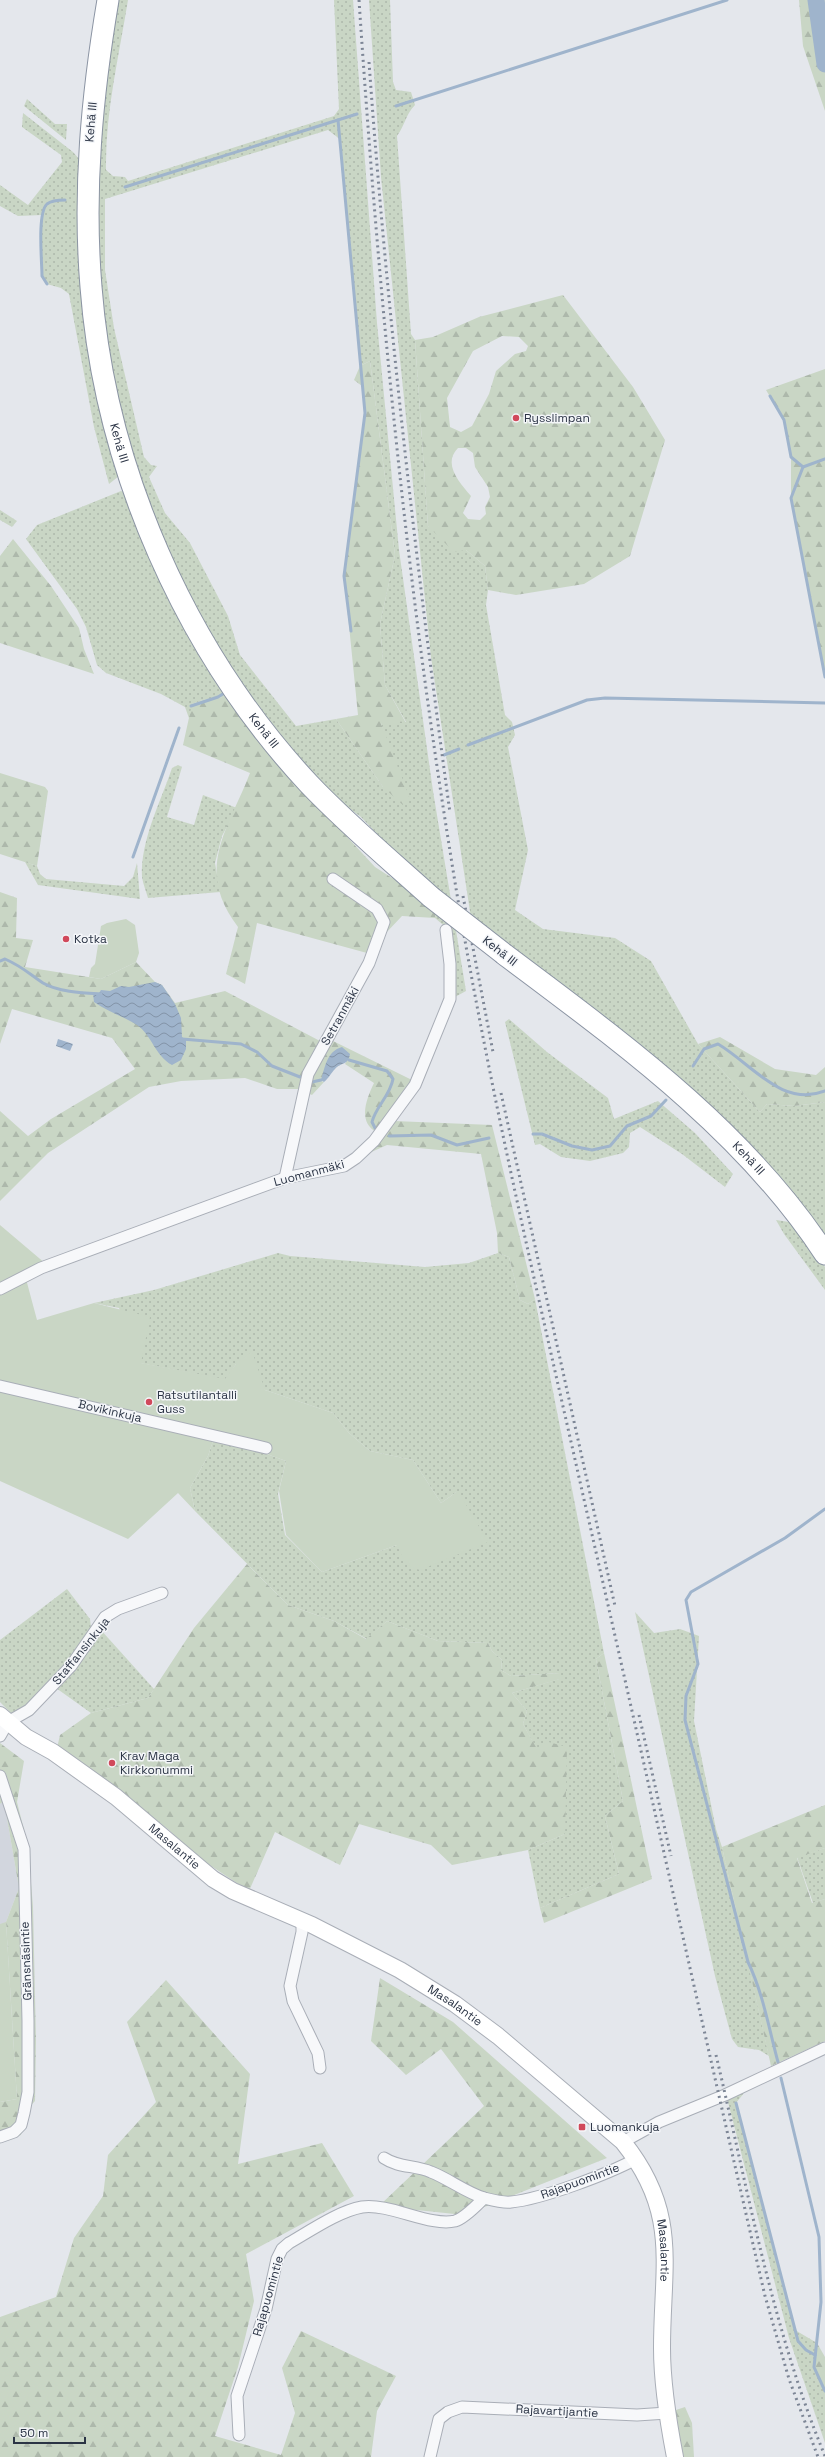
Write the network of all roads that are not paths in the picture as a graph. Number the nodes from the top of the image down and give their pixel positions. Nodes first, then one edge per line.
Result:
1 (108, 0) edge
2 (332, 879) dead end
3 (446, 930) dead end
4 (285, 1178) junction
5 (825, 1254) edge
6 (0, 1289) edge
7 (0, 1386) edge
8 (266, 1448) dead end
9 (162, 1593) dead end
10 (3, 1724) edge
11 (0, 1776) edge
12 (302, 1921) junction
13 (825, 2048) edge
14 (320, 2068) dead end
15 (0, 2137) edge
16 (623, 2142) junction
17 (384, 2158) dead end
18 (636, 2159) junction
19 (484, 2198) junction
20 (667, 2413) junction
21 (239, 2435) dead end
22 (430, 2457) edge
23 (675, 2457) edge

1 - 5 highway, Kehä III, bridge
2 - 4 street, Setranmäki
3 - 4 street, Luomanmäki
4 - 6 street, Luomanmäki
7 - 8 street, Bovikinkuja
9 - 10 street, Staffansinkuja
10 - 12 street, Masalantie
11 - 15 street, Gränsnäsintie
12 - 14 street
12 - 16 street, Masalantie
13 - 16 street
16 - 18 street, Masalantie
17 - 19 street
18 - 19 street, Rajapuomintie
18 - 20 street, Masalantie
19 - 21 street, Rajapuomintie
20 - 22 street, Rajavartijantie
20 - 23 street, Masalantie

